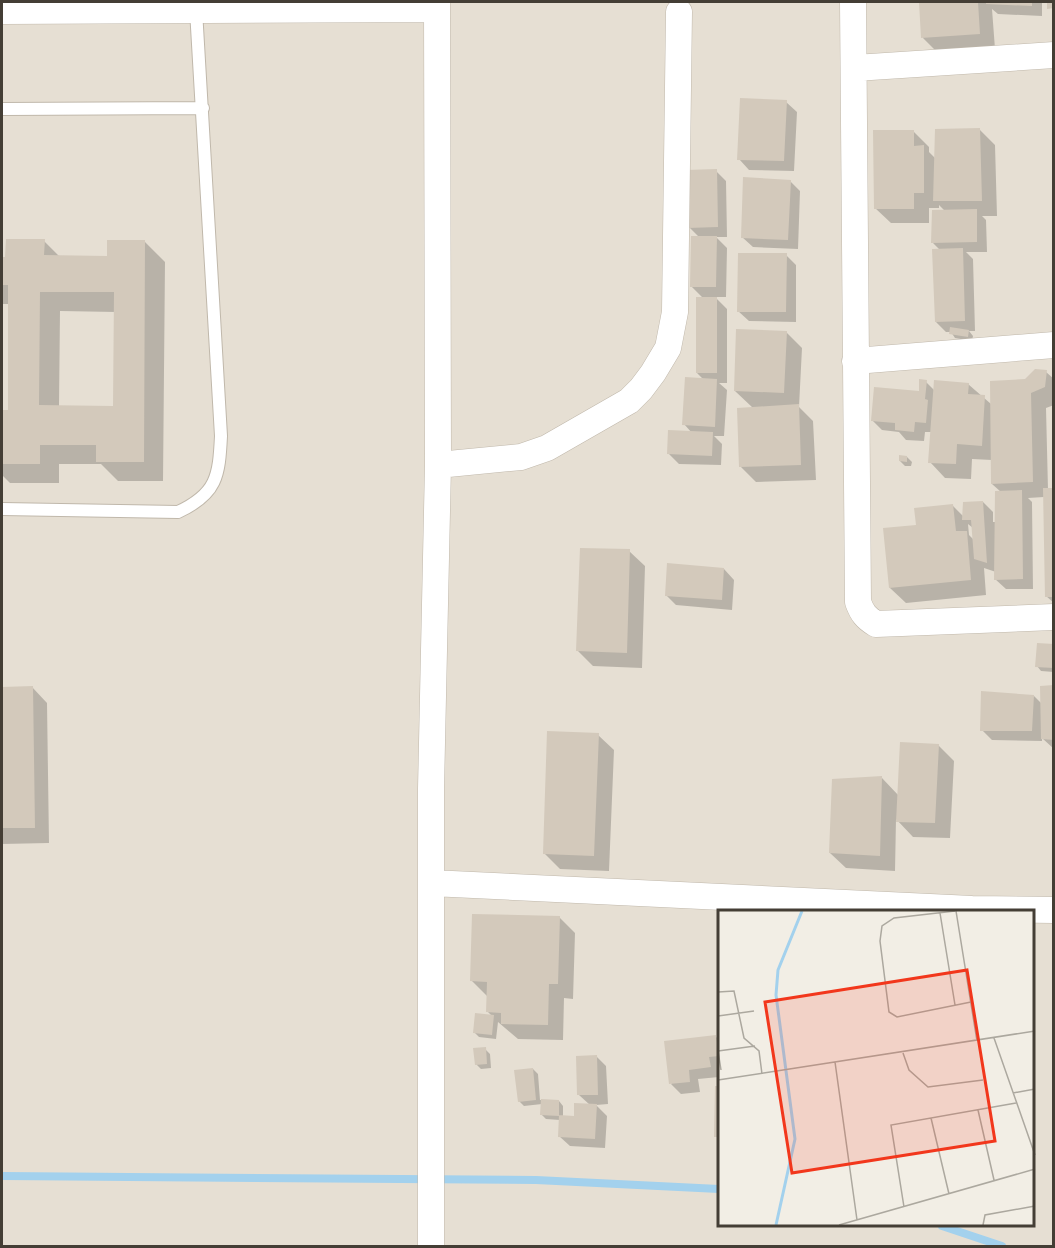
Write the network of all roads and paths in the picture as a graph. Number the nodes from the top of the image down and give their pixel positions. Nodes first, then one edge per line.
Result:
1 (853, 2) edge
2 (437, 5) edge
3 (2, 10) edge
4 (196, 10) junction
5 (679, 12) dead end
6 (1053, 55) edge
7 (855, 68) junction
8 (203, 108) junction
9 (2, 109) edge
10 (1053, 345) edge
11 (855, 361) junction
12 (438, 465) junction
13 (2, 509) edge
14 (1053, 617) edge
15 (431, 883) junction
16 (1053, 910) edge
17 (430, 1246) edge

1 - 7 street
2 - 4 street
2 - 12 street
3 - 4 street
4 - 8 lane
5 - 12 street
6 - 7 street
7 - 11 street
8 - 9 lane
8 - 13 lane
10 - 11 street
11 - 14 street
12 - 15 street
15 - 16 street
15 - 17 street

